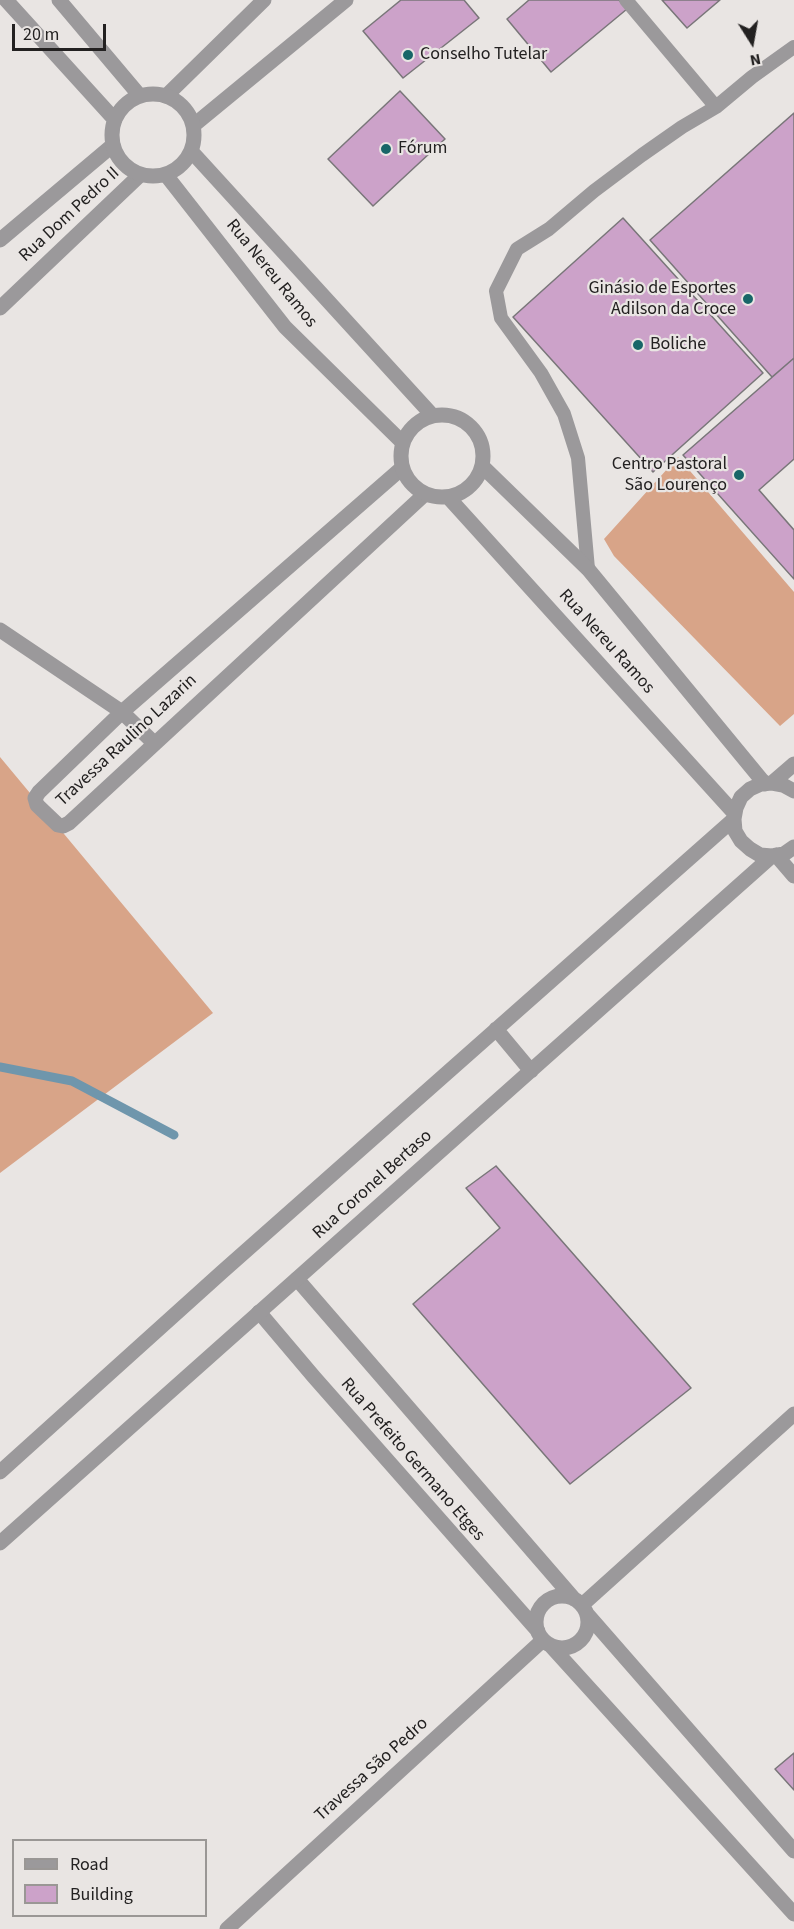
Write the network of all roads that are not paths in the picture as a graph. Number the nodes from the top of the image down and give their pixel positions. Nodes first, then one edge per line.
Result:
1 (6, 0) edge
2 (59, 0) edge
3 (264, 0) edge
4 (346, 0) edge
5 (626, 0) edge
6 (794, 47) edge
7 (140, 96) junction
8 (166, 96) junction
9 (716, 107) junction
10 (115, 120) junction
11 (194, 125) junction
12 (113, 146) junction
13 (192, 152) junction
14 (140, 175) junction
15 (166, 175) junction
16 (0, 240) edge
17 (0, 308) edge
18 (433, 416) junction
19 (403, 442) junction
20 (482, 466) junction
21 (402, 468) junction
22 (425, 494) junction
23 (448, 497) junction
24 (588, 569) junction
25 (0, 630) edge
26 (122, 712) junction
27 (154, 743) junction
28 (794, 764) edge
29 (769, 783) junction
30 (794, 792) edge
31 (734, 816) junction
32 (794, 847) edge
33 (774, 856) junction
34 (794, 876) edge
35 (496, 1029) junction
36 (531, 1071) junction
37 (297, 1279) junction
38 (259, 1312) junction
39 (794, 1414) edge
40 (0, 1472) edge
41 (0, 1543) edge
42 (581, 1606) junction
43 (544, 1639) junction
44 (794, 1851) edge
45 (794, 1914) edge
46 (227, 1929) edge

1 - 10 street
2 - 7 street
3 - 8 street
4 - 11 street
5 - 9 lane
6 - 9 lane
7 - 8 street
7 - 10 street
8 - 11 street
9 - 24 lane
10 - 12 street
11 - 13 street
12 - 14 street
12 - 16 street, Rua Dom Pedro II
13 - 15 street
13 - 18 street, Rua Nereu Ramos
14 - 15 street
14 - 17 street, Rua Dom Pedro II
15 - 19 street, Rua Nereu Ramos
18 - 19 street
18 - 20 street
19 - 21 street
20 - 23 street
20 - 24 street, Rua Nereu Ramos
21 - 22 street
21 - 26 street, Travessa Raulino Lazarin
22 - 23 street
22 - 27 street, Travessa Raulino Lazarin
23 - 31 street, Rua Nereu Ramos
24 - 29 street, Rua Nereu Ramos
25 - 26 street
26 - 27 street
26 - 27 street, Travessa Raulino Lazarin
28 - 29 street
29 - 30 street
29 - 31 street, Rua Coronel Bertaso
31 - 33 street, Rua Nereu Ramos
31 - 35 street, Rua Coronel Bertaso
32 - 33 street, Rua Coronel Bertaso
33 - 34 street
33 - 36 street, Rua Coronel Bertaso
35 - 36 street
35 - 40 street, Rua Coronel Bertaso
36 - 37 street, Rua Coronel Bertaso
37 - 38 street, Rua Coronel Bertaso
37 - 42 street, Rua Prefeito Germano Etges
38 - 41 street, Rua Coronel Bertaso
38 - 43 street, Rua Prefeito Germano Etges
39 - 42 street
42 - 43 street
42 - 43 street
42 - 44 street, Rua Prefeito Germano Etges
43 - 45 street, Rua Prefeito Germano Etges
43 - 46 street, Travessa São Pedro

